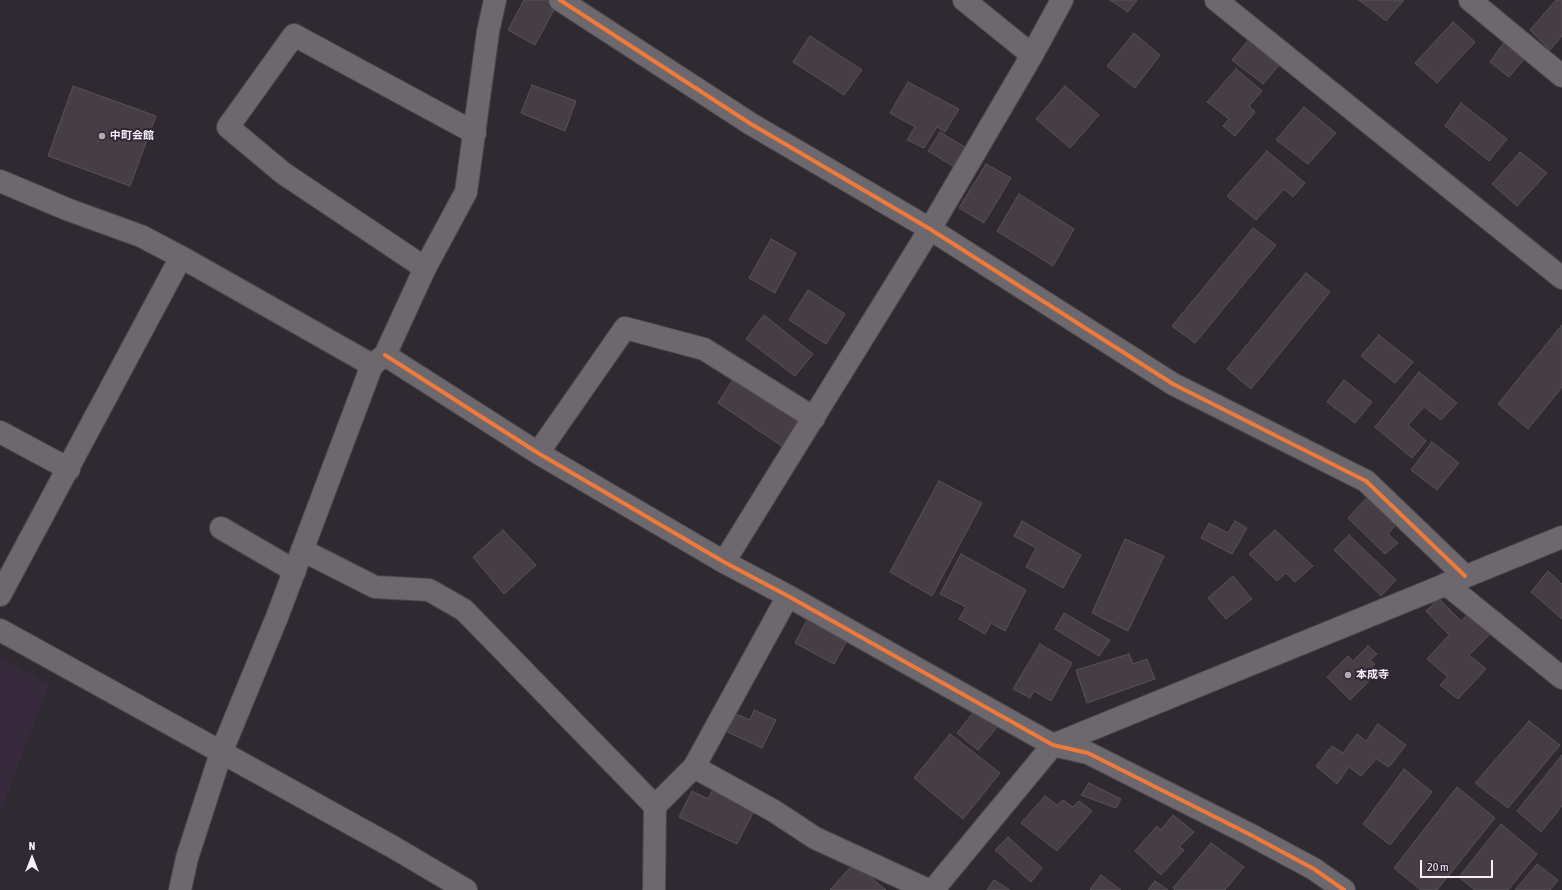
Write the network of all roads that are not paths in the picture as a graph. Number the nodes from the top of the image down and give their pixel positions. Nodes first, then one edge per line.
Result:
1 (495, 0) edge
2 (560, 0) edge
3 (964, 0) edge
4 (1062, 0) edge
5 (1216, 0) edge
6 (1470, 0) edge
7 (1032, 55) junction
8 (1562, 76) edge
9 (475, 133) junction
10 (0, 181) edge
11 (930, 229) junction
12 (181, 257) junction
13 (425, 268) junction
14 (1562, 278) edge
15 (378, 360) junction
16 (814, 418) junction
17 (0, 432) edge
18 (538, 453) junction
19 (69, 469) junction
20 (221, 528) dead end
21 (1562, 537) edge
22 (302, 550) junction
23 (724, 562) junction
24 (295, 571) junction
25 (1456, 580) junction
26 (0, 595) edge
27 (788, 596) junction
28 (0, 630) edge
29 (1562, 678) edge
30 (1053, 744) junction
31 (221, 753) junction
32 (694, 767) junction
33 (655, 806) junction
34 (180, 890) edge
35 (466, 890) edge
36 (654, 890) edge
37 (928, 890) edge
38 (933, 890) edge
39 (1344, 890) edge

1 - 9 street
2 - 11 street
3 - 7 street
4 - 7 street
5 - 14 street
6 - 8 street
7 - 11 street
9 - 13 street
9 - 13 street
10 - 12 street
11 - 16 street
11 - 25 street
12 - 15 street
12 - 19 street
13 - 15 street
15 - 18 street
15 - 22 street
16 - 18 street
16 - 23 street
17 - 19 street
18 - 23 street
19 - 26 street
20 - 24 street
21 - 25 street
22 - 24 street
22 - 33 street
23 - 27 street
24 - 31 street
25 - 29 street
25 - 30 street
27 - 30 street
27 - 32 street
28 - 31 street
30 - 38 street
30 - 39 street
31 - 34 street
31 - 35 street
32 - 33 street
32 - 37 street
33 - 36 street

